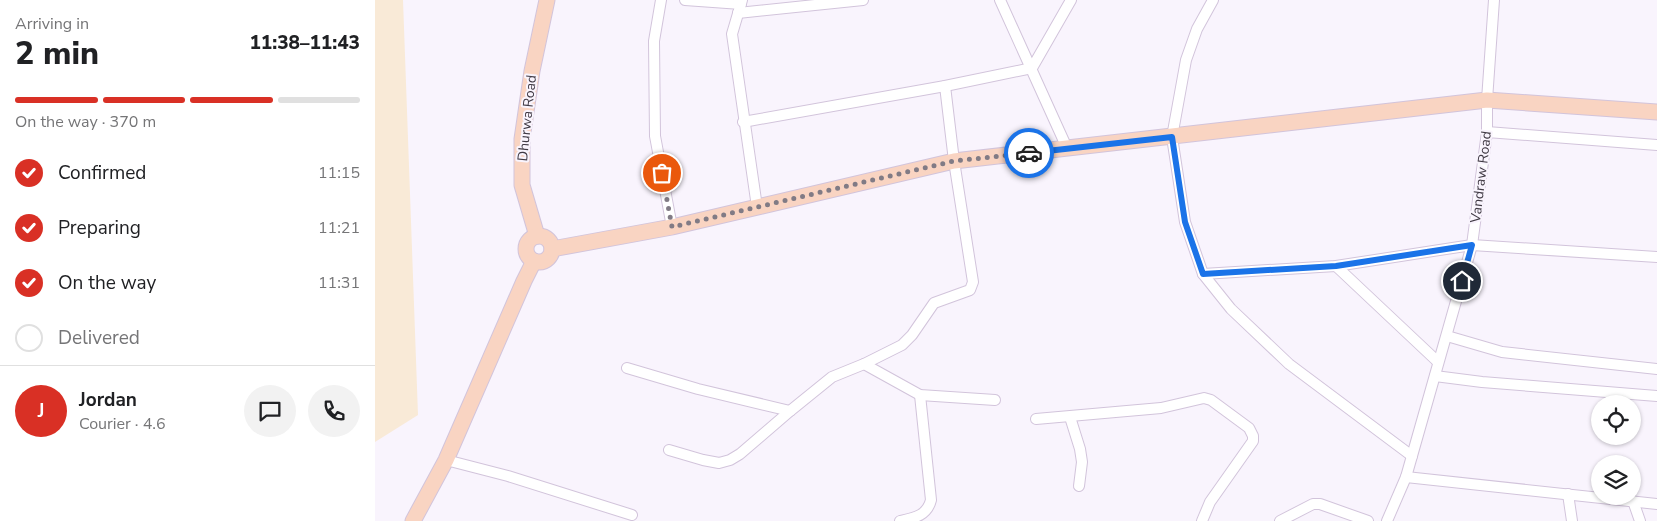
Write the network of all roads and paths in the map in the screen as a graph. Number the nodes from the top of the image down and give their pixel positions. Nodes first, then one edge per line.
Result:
1 (547, 0) edge
2 (661, 0) edge
3 (685, 0) edge
4 (863, 0) edge
5 (1000, 0) edge
6 (1071, 0) edge
7 (1213, 0) edge
8 (1494, 0) edge
9 (740, 6) edge
10 (1032, 68) junction
11 (945, 86) junction
12 (1487, 100) junction
13 (1657, 112) edge
14 (743, 122) junction
15 (1487, 132) junction
16 (1172, 137) junction
17 (1657, 145) edge
18 (1067, 148) junction
19 (954, 161) junction
20 (757, 207) junction
21 (672, 227) junction
22 (537, 236) junction
23 (1472, 245) junction
24 (552, 249) junction
25 (1657, 257) edge
26 (534, 261) junction
27 (1336, 266) junction
28 (1203, 274) junction
29 (1447, 336) junction
30 (1438, 362) junction
31 (864, 364) junction
32 (627, 368) dead end
33 (1657, 369) edge
34 (1435, 376) junction
35 (920, 395) junction
36 (1657, 396) edge
37 (995, 400) dead end
38 (790, 411) junction
39 (1070, 417) junction
40 (1035, 419) dead end
41 (669, 450) dead end
42 (1412, 456) junction
43 (446, 460) junction
44 (1406, 477) junction
45 (1079, 486) dead end
46 (1568, 494) junction
47 (1591, 496) edge
48 (1641, 502) edge
49 (1657, 504) edge
50 (1634, 505) edge
51 (632, 515) dead end
52 (413, 521) edge
53 (900, 521) edge
54 (1202, 521) edge
55 (1280, 521) edge
56 (1368, 521) edge
57 (1387, 521) edge
58 (1572, 521) edge
59 (1640, 521) edge

1 - 22 street, Dhurwa Road
2 - 21 street
3 - 9 street
4 - 9 street
5 - 10 street
6 - 10 street
7 - 16 street
8 - 12 street, Vandraw Road
9 - 14 street
10 - 11 street
10 - 18 street
11 - 14 street
11 - 19 street
12 - 13 street
12 - 15 street, Vandraw Road
12 - 16 street
14 - 20 street
15 - 17 street
15 - 23 street, Vandraw Road
16 - 18 street
16 - 28 street
18 - 19 street
19 - 20 street
19 - 31 street
20 - 21 street
21 - 24 street
22 - 24 street
22 - 26 street
23 - 25 street
23 - 27 street
23 - 29 street, Vandraw Road
24 - 26 street
26 - 43 street
27 - 28 street
27 - 30 street
28 - 42 street
29 - 30 street, Vandraw Road
29 - 33 street
30 - 34 street, Vandraw Road
31 - 35 street
31 - 38 street
32 - 38 street
34 - 36 street
34 - 42 street, Vandraw Road
35 - 37 street
35 - 53 street
38 - 41 street
39 - 40 street
39 - 45 street
39 - 54 street
42 - 44 street, Vandraw Road
43 - 51 street
43 - 52 street
44 - 46 street
44 - 57 street, Vandraw Road
46 - 47 street
46 - 58 street
48 - 49 street
50 - 59 street
55 - 56 street

